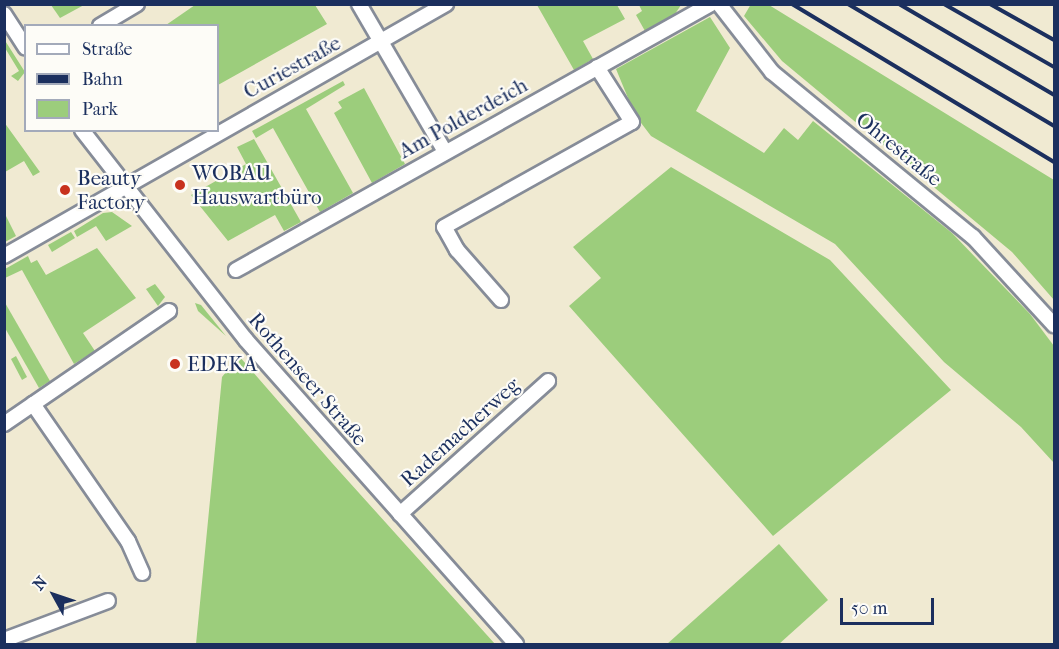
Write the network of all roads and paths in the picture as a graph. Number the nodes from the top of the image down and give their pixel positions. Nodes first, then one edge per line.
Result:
1 (137, 4) edge
2 (359, 4) edge
3 (446, 4) edge
4 (711, 4) edge
5 (719, 4) edge
6 (4, 14) edge
7 (103, 24) edge
8 (381, 41) junction
9 (24, 45) edge
10 (597, 67) junction
11 (83, 132) edge
12 (444, 152) junction
13 (123, 187) junction
14 (4, 256) edge
15 (236, 270) dead end
16 (501, 300) dead end
17 (169, 311) dead end
18 (1054, 325) edge
19 (548, 381) dead end
20 (33, 404) junction
21 (4, 424) edge
22 (400, 514) junction
23 (142, 573) dead end
24 (108, 601) dead end
25 (4, 640) edge
26 (516, 645) edge

1 - 7 street
2 - 8 street
3 - 8 street, Curiestraße
4 - 10 street, Am Polderdeich
5 - 18 street, Ohrestraße
6 - 9 street
8 - 12 street
8 - 13 street, Curiestraße
10 - 12 street, Am Polderdeich
10 - 16 street
11 - 13 street, Rothenseer Straße
12 - 15 street, Am Polderdeich
13 - 14 street, Curiestraße
13 - 22 street, Rothenseer Straße
17 - 20 street
19 - 22 street, Rademacherweg
20 - 21 street
20 - 23 street
22 - 26 street, Rothenseer Straße
24 - 25 street

